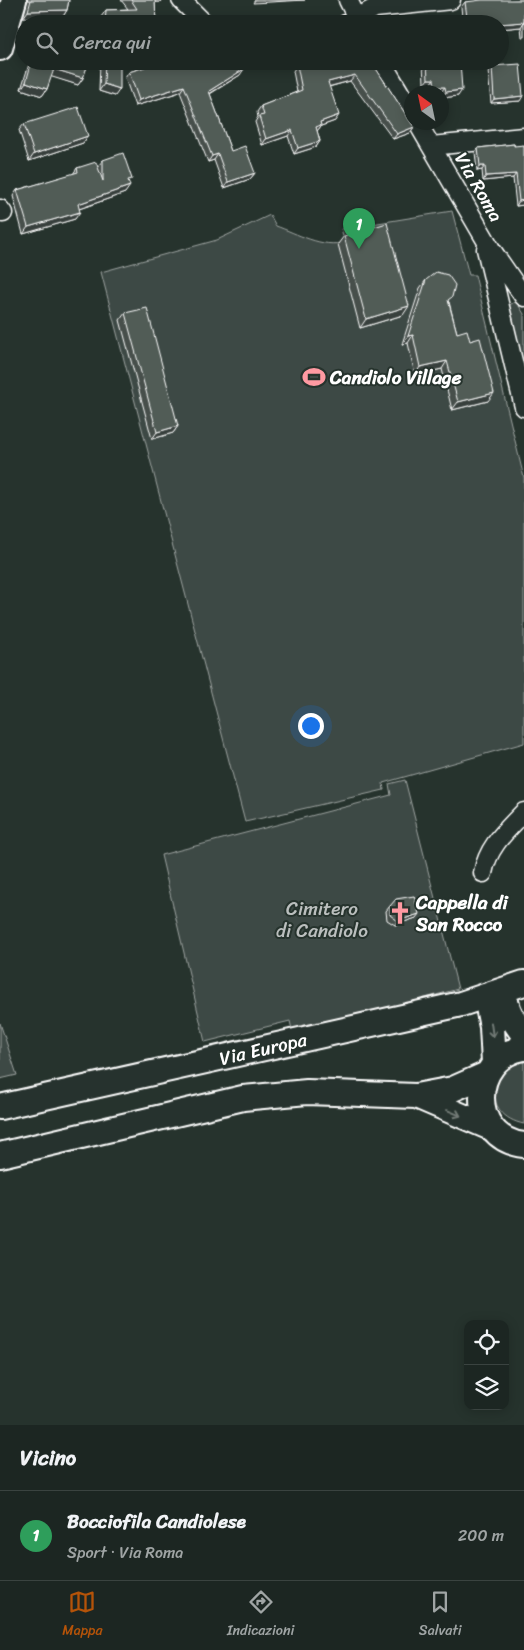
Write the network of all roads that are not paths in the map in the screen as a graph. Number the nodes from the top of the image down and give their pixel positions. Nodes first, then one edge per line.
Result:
1 (14, 0) edge
2 (182, 0) edge
3 (348, 0) edge
4 (451, 0) edge
5 (196, 15) edge
6 (352, 15) edge
7 (364, 15) edge
8 (0, 48) edge
9 (386, 70) edge
10 (404, 100) edge
11 (422, 130) edge
12 (524, 137) edge
13 (431, 146) junction
14 (482, 234) junction
15 (524, 297) edge
16 (524, 407) edge
17 (524, 812) edge
18 (484, 873) dead end
19 (505, 991) edge
20 (524, 1035) edge
21 (524, 1048) edge
22 (490, 1068) junction
23 (416, 1096) junction
24 (0, 1107) edge
25 (493, 1129) junction
26 (524, 1145) edge
27 (0, 1155) edge

1 - 8 main road
2 - 5 street
3 - 6 street
4 - 7 street
9 - 10 street
11 - 13 street, Via Roma
12 - 13 street
13 - 14 street, Via Roma
14 - 15 street, Via Roma
14 - 16 street
17 - 18 street
19 - 20 main road
19 -> 22 main road
19 - 24 main road, Via Europa
21 - 22 main road
22 - 23 main road
22 - 25 main road
23 -> 25 main road
23 - 27 main road
25 - 26 main road

